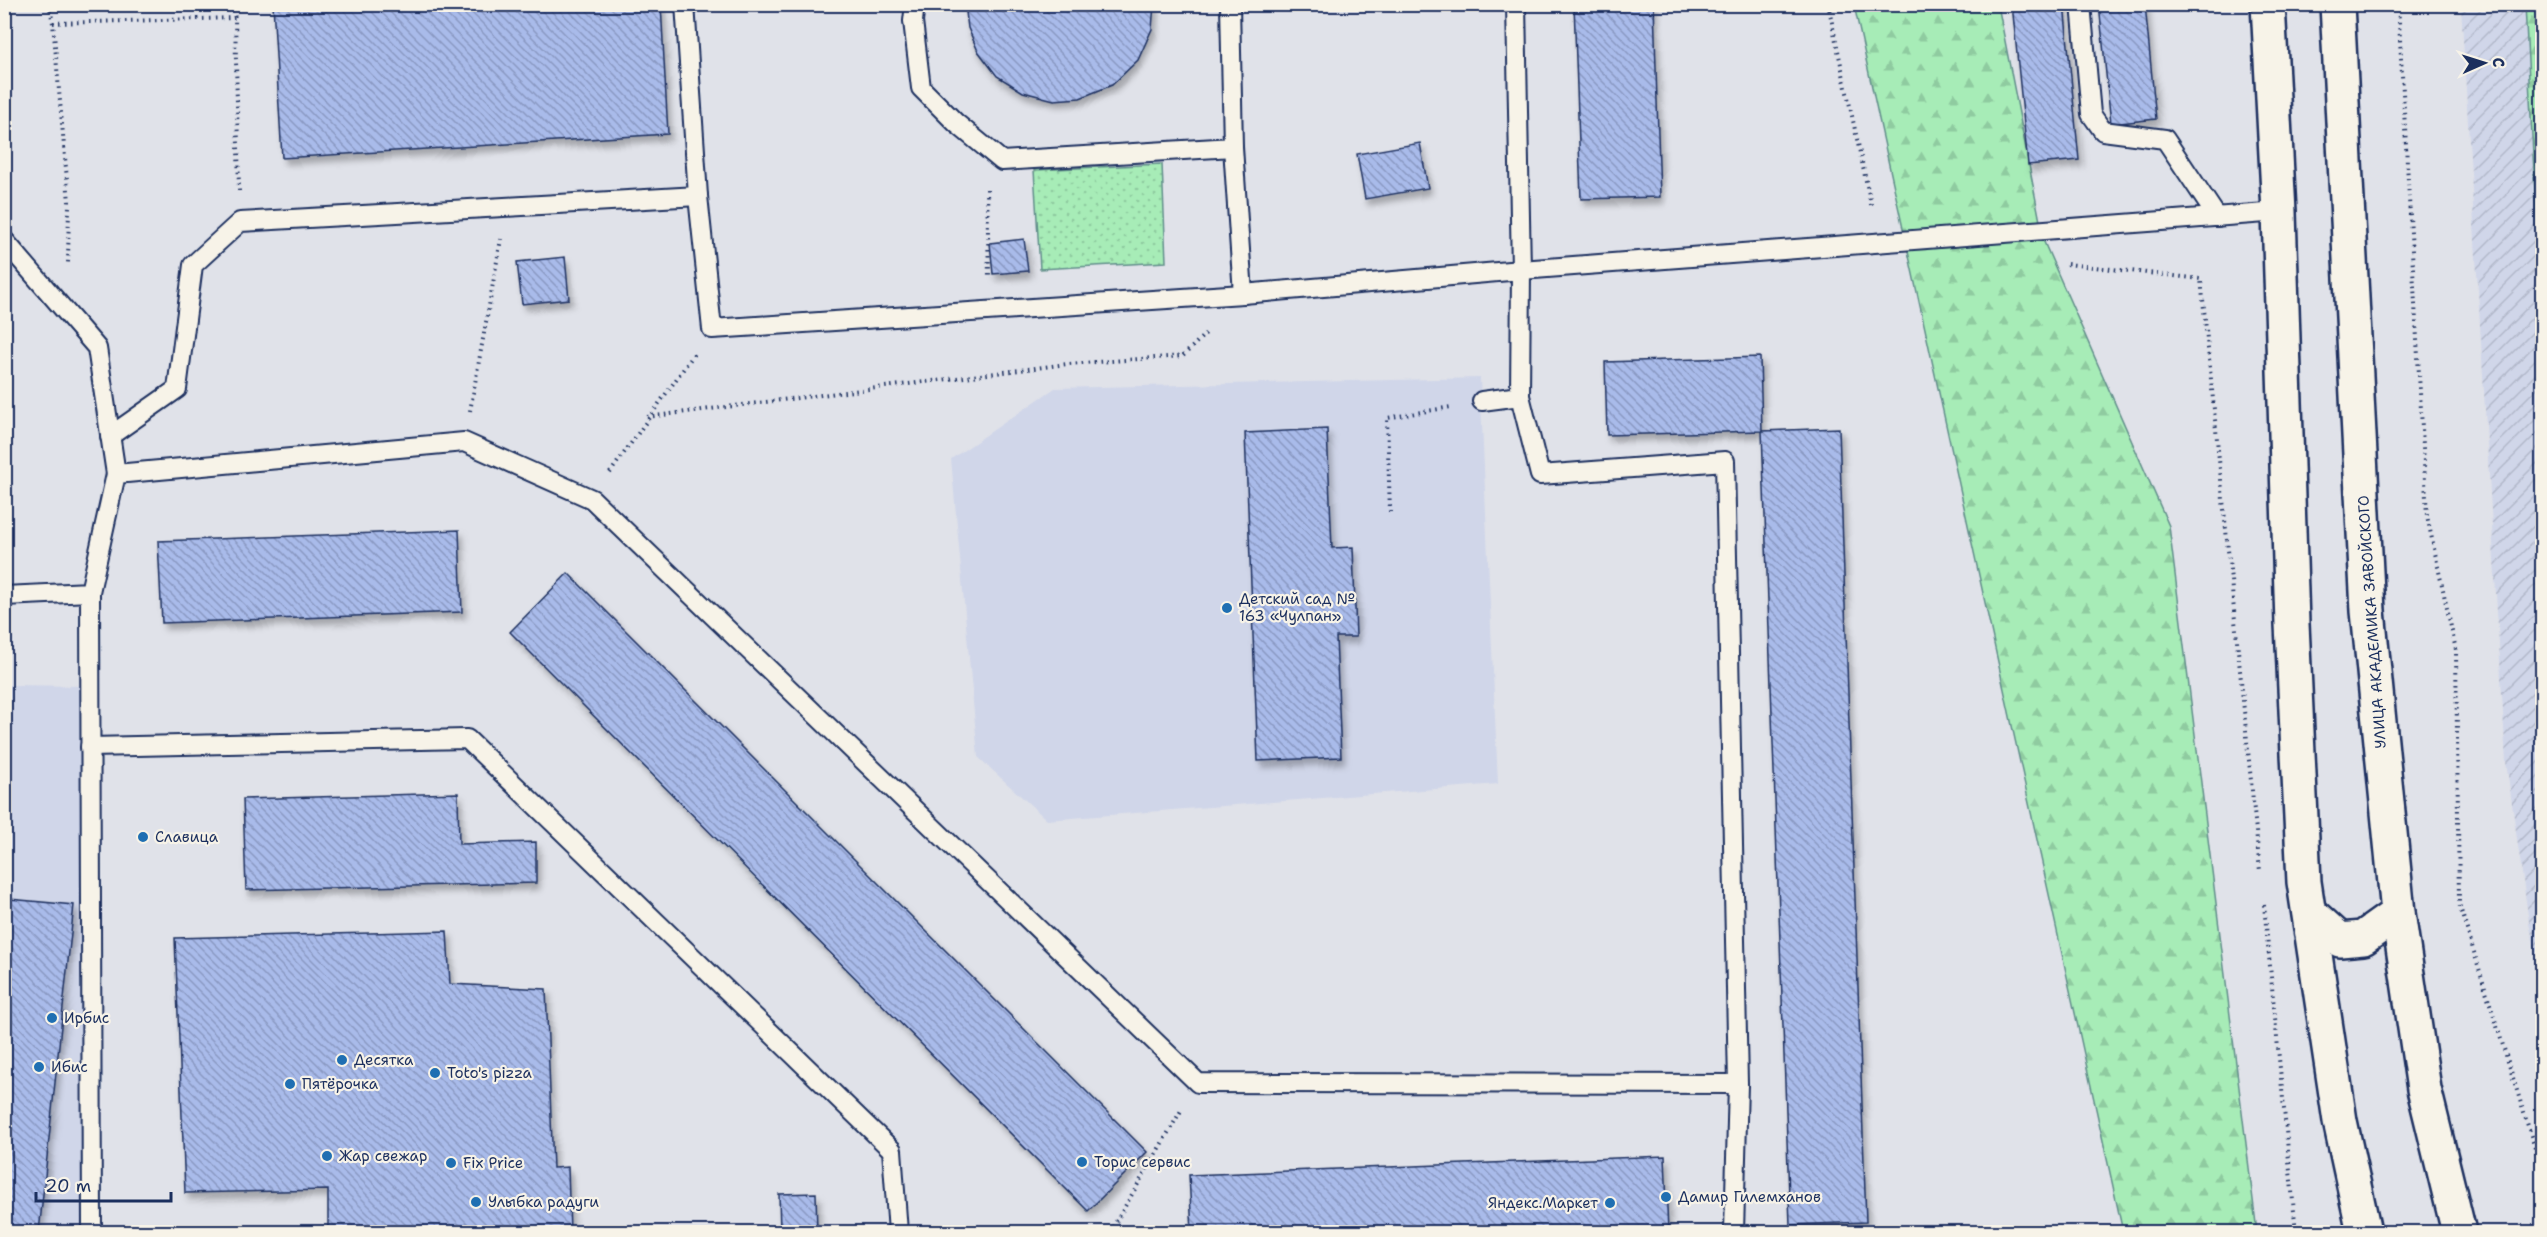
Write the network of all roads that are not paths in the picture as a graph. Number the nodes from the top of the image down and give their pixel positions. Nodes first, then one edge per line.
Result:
1 (685, 4) edge
2 (915, 4) edge
3 (1230, 4) edge
4 (1516, 4) edge
5 (2081, 4) edge
6 (2268, 4) edge
7 (2337, 4) edge
8 (1233, 147) junction
9 (698, 196) junction
10 (2279, 212) junction
11 (2217, 217) junction
12 (4, 240) edge
13 (1521, 270) junction
14 (1243, 294) junction
15 (1520, 396) junction
16 (1482, 401) road end
17 (110, 436) junction
18 (116, 474) junction
19 (90, 592) junction
20 (4, 596) edge
21 (90, 747) junction
22 (2309, 912) junction
23 (2398, 913) junction
24 (1738, 1084) junction
25 (92, 1233) edge
26 (897, 1233) edge
27 (1734, 1233) edge
28 (2364, 1233) edge
29 (2459, 1233) edge

1 - 9 lane
2 - 8 lane
3 - 8 lane
4 - 13 lane
5 - 11 lane
6 - 10 street
7 - 23 street, УЛИЦА АКАДЕМИКА ЗАВОЙСКОГО
8 - 14 lane
9 - 14 lane
9 - 17 lane
10 - 11 lane
10 - 22 street
11 - 13 lane
12 - 17 lane
13 - 14 lane
13 - 15 lane
15 - 16 lane
15 - 24 lane
17 - 18 lane
18 - 19 lane
18 - 24 lane
19 - 20 lane
19 - 21 lane
21 - 25 lane
21 - 26 lane
22 - 23 street
22 - 28 street
23 - 29 street, УЛИЦА АКАДЕМИКА ЗАВОЙСКОГО
24 - 27 lane

